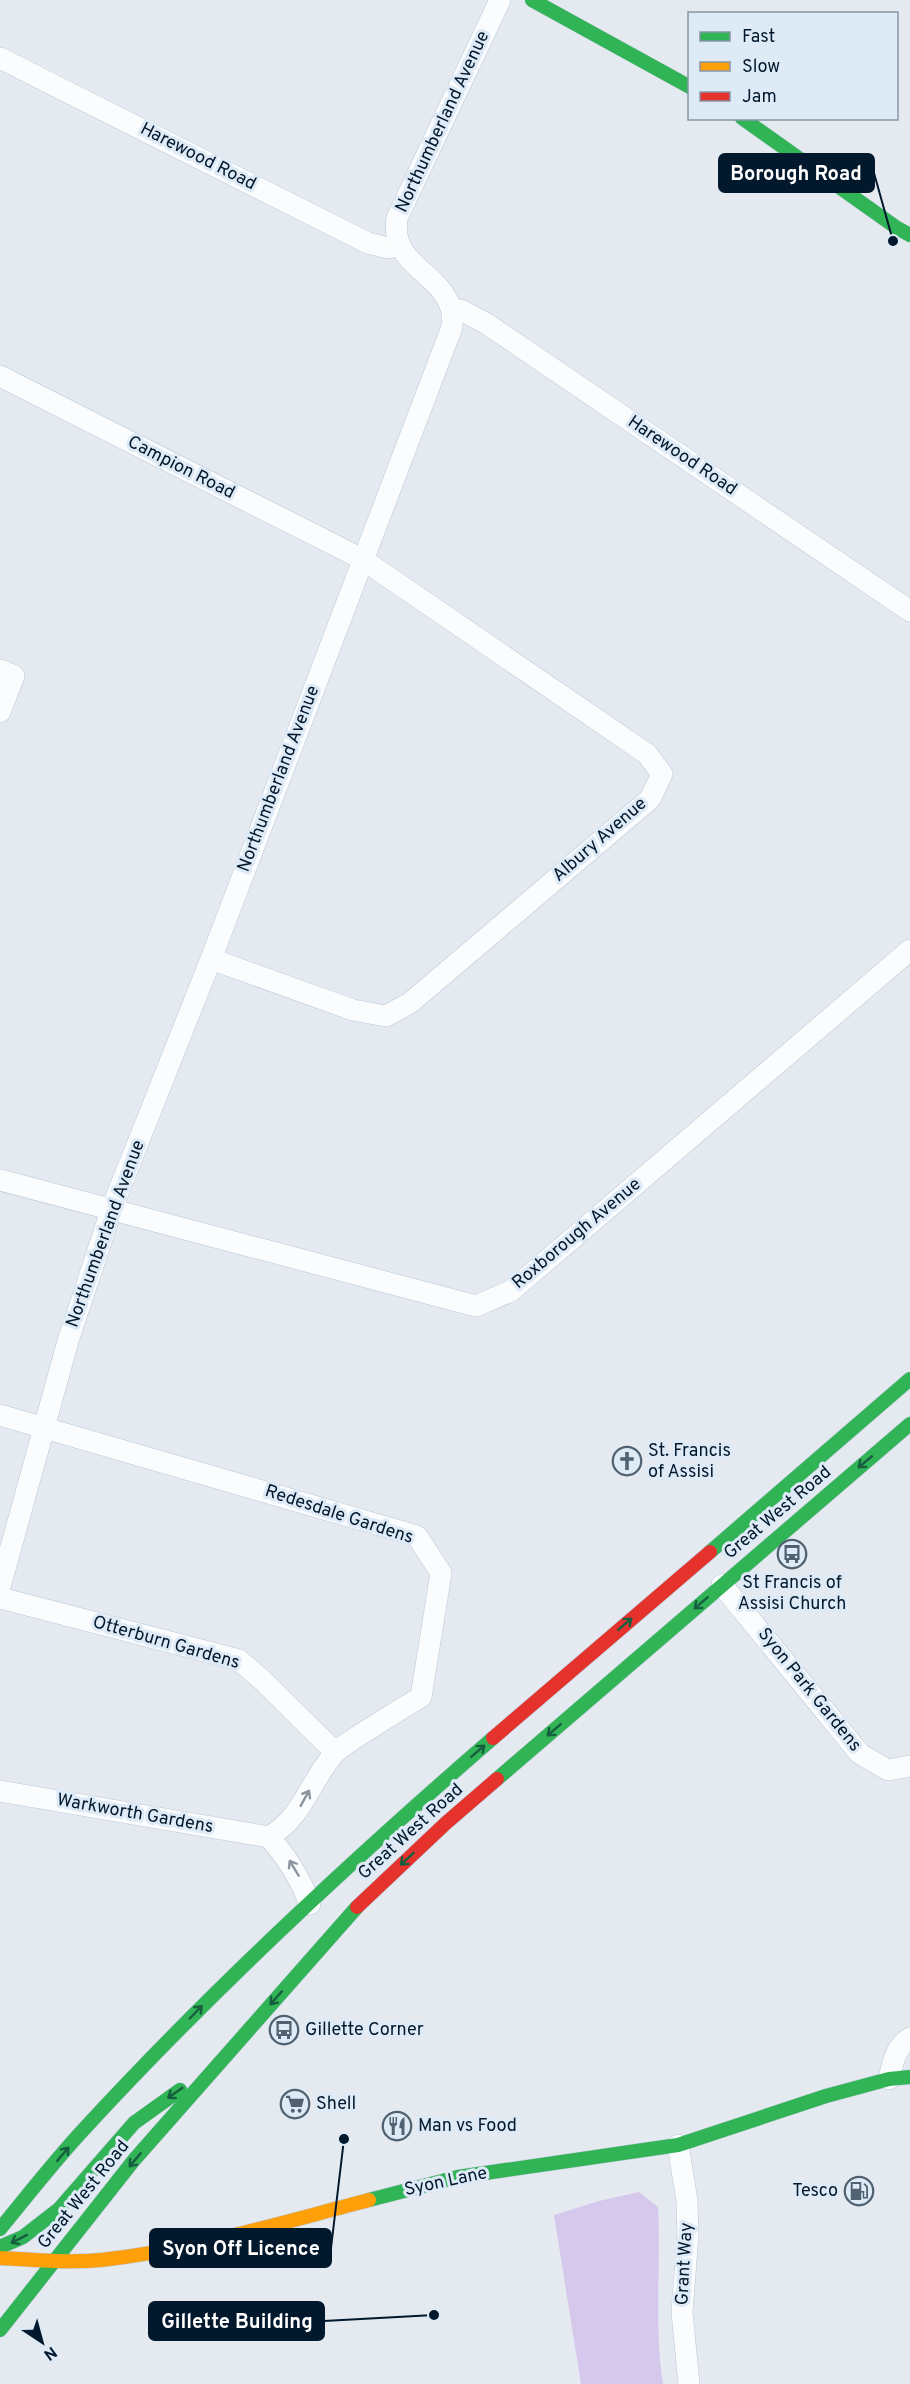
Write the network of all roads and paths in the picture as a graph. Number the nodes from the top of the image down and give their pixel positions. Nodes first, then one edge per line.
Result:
1 (500, 0) edge
2 (532, 0) edge
3 (0, 58) edge
4 (688, 86) edge
5 (745, 120) edge
6 (910, 235) edge
7 (398, 245) junction
8 (451, 308) junction
9 (0, 376) edge
10 (362, 559) junction
11 (910, 611) edge
12 (0, 670) edge
13 (0, 712) edge
14 (910, 950) edge
15 (211, 959) junction
16 (0, 1180) edge
17 (112, 1208) junction
18 (910, 1378) edge
19 (0, 1415) edge
20 (910, 1424) edge
21 (44, 1427) junction
22 (722, 1585) junction
23 (0, 1587) edge
24 (0, 1598) edge
25 (335, 1752) junction
26 (910, 1766) edge
27 (0, 1791) edge
28 (269, 1837) junction
29 (310, 1904) junction
30 (910, 2038) edge
31 (223, 2059) junction
32 (910, 2077) edge
33 (888, 2079) junction
34 (678, 2145) junction
35 (0, 2229) edge
36 (0, 2247) edge
37 (0, 2258) edge
38 (53, 2261) junction
39 (23, 2274) dead end
40 (0, 2330) edge
41 (690, 2384) edge

1 - 7 street, Northumberland Avenue
2 - 4 main road
3 - 7 street, Harewood Road
5 - 6 main road
7 - 8 street
8 - 10 street, Northumberland Avenue
8 - 11 street, Harewood Road
9 - 10 street, Campion Road
10 - 15 street, Northumberland Avenue
10 - 15 street, Albury Avenue
12 - 13 street
14 - 17 street, Roxborough Avenue
15 - 17 street, Northumberland Avenue
16 - 17 street, Roxborough Avenue
17 - 21 street, Northumberland Avenue
29 -> 18 main road, Great West Road
19 - 21 street, Redesdale Gardens
20 -> 22 main road, Great West Road
21 - 23 street, Northumberland Avenue
21 - 25 street, Redesdale Gardens
22 - 26 street, Syon Park Gardens
22 -> 31 main road, Great West Road
24 - 25 street, Otterburn Gardens
28 -> 25 street, Redesdale Gardens
27 - 28 street, Warkworth Gardens
29 -> 28 street
35 -> 29 main road, Great West Road
30 - 33 street
31 -> 36 main road
31 -> 38 main road, Great West Road
32 - 33 main road, Syon Lane
33 - 34 main road, Syon Lane
34 - 38 main road, Syon Lane
34 - 41 street, Grant Way
37 - 38 main road, Syon Lane
38 - 39 main road
38 - 40 main road, Great West Road

